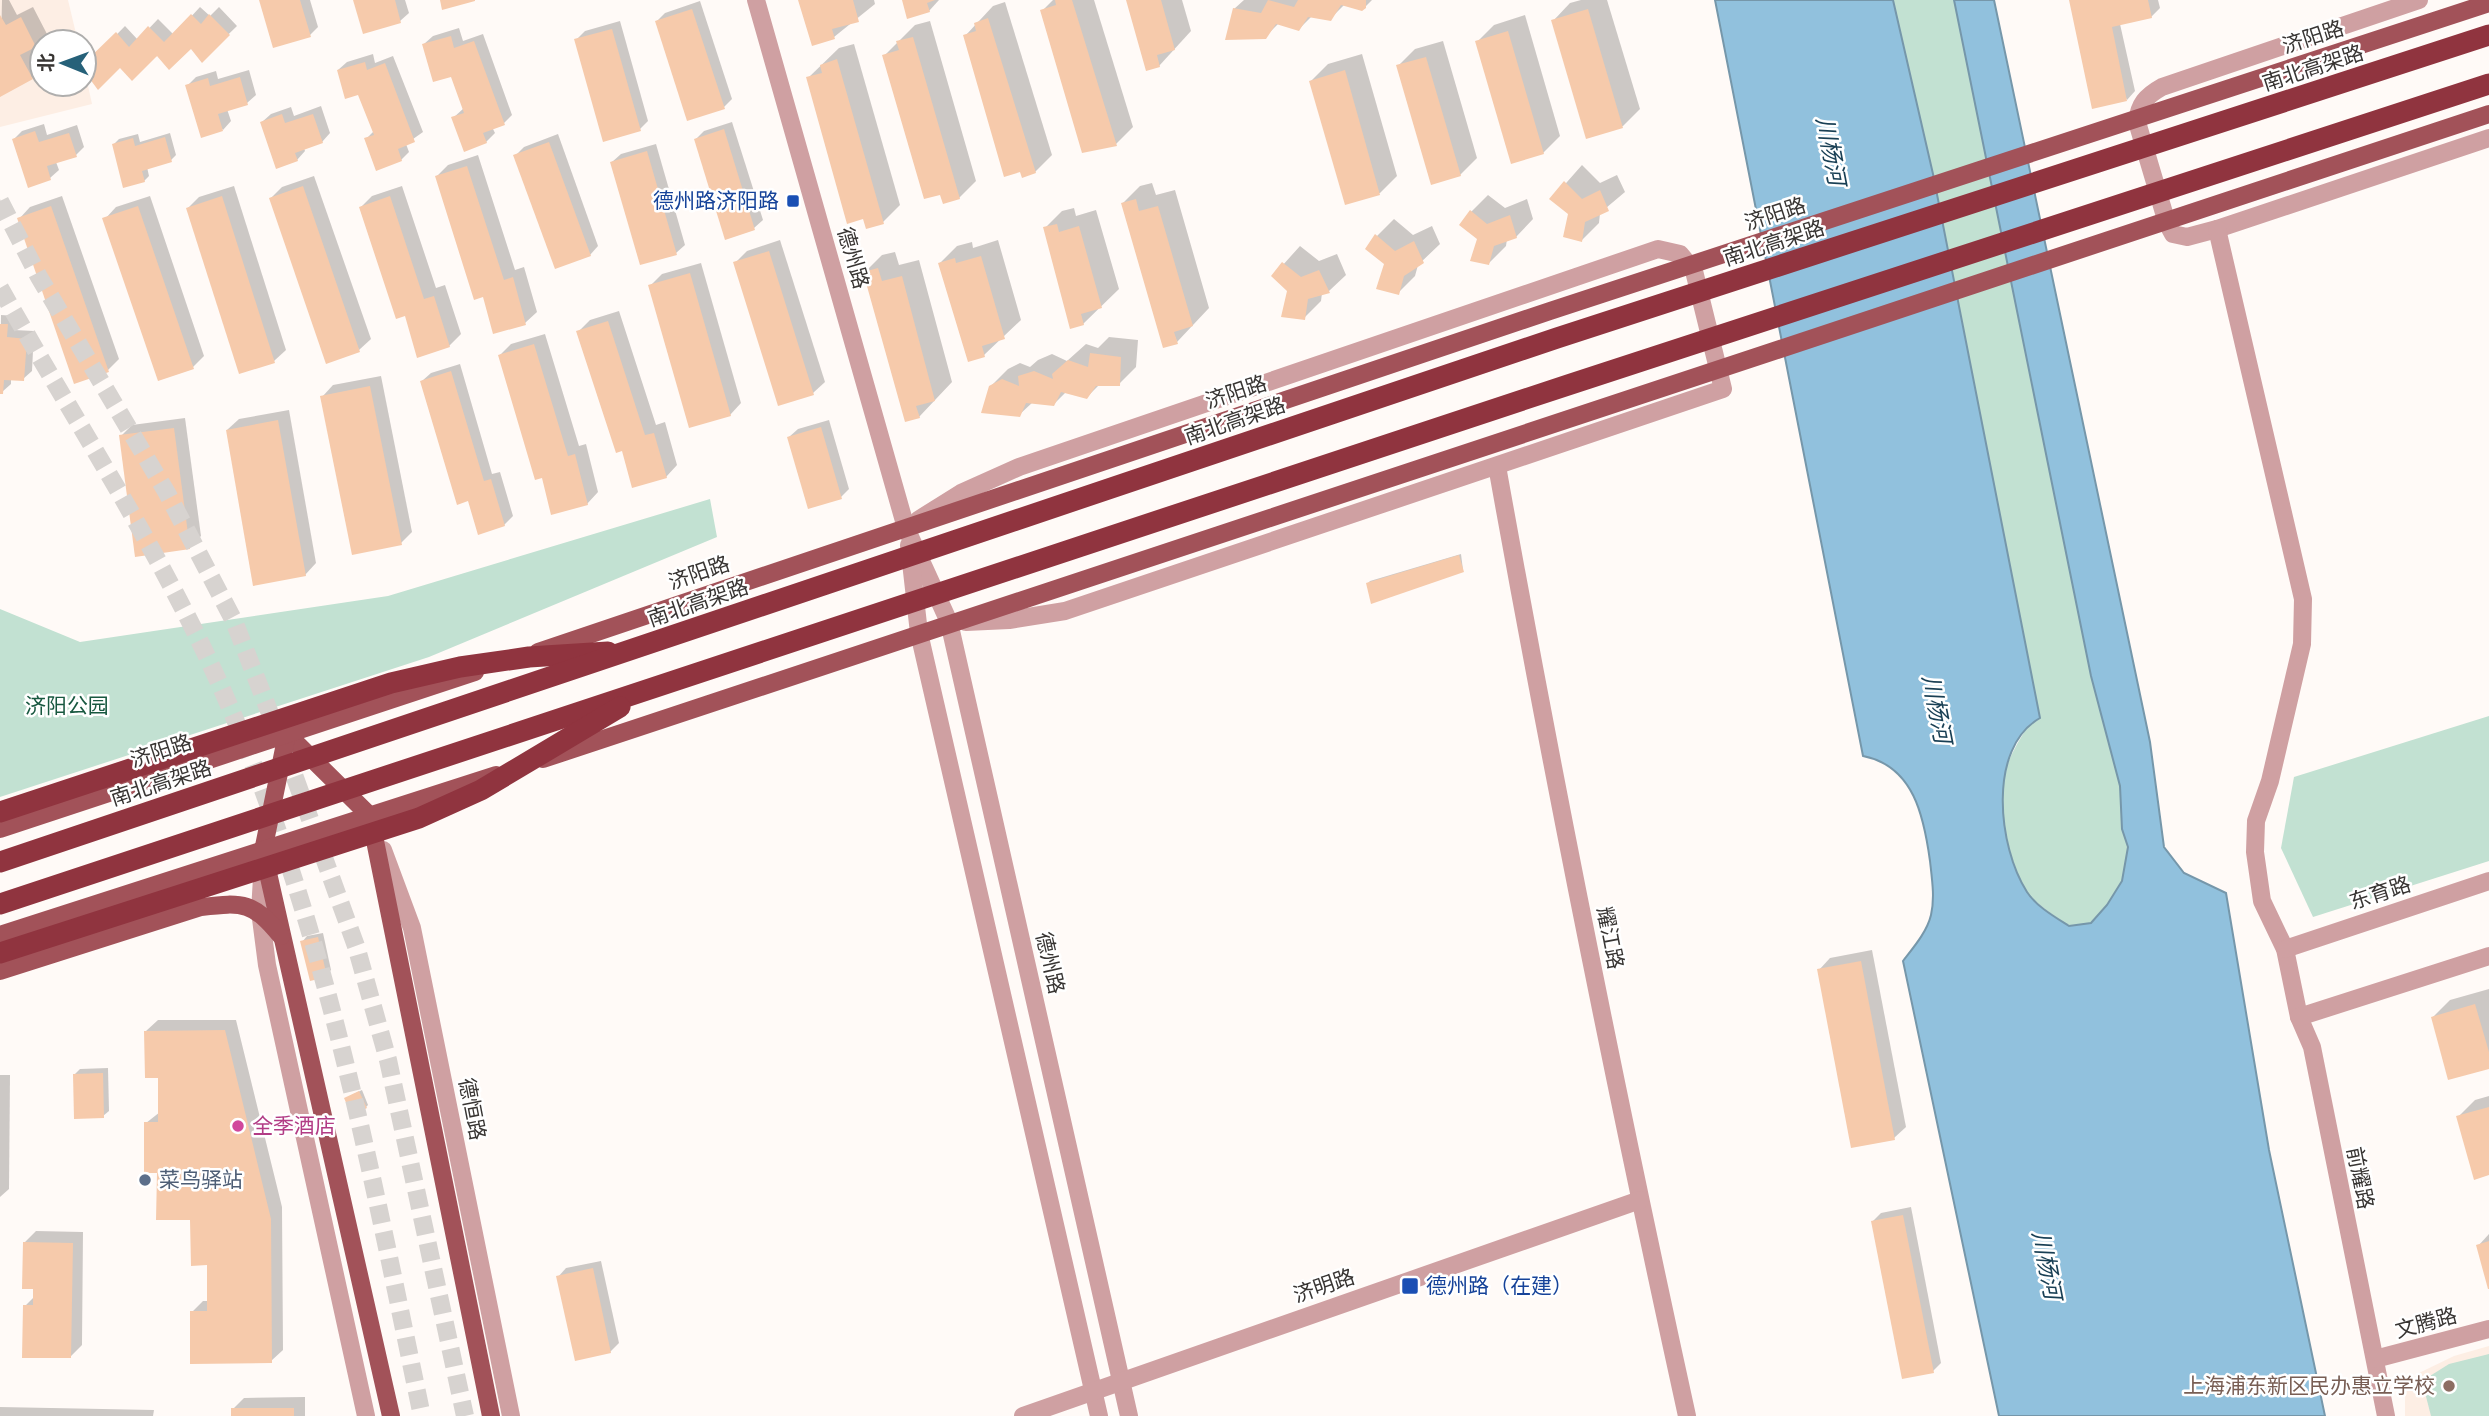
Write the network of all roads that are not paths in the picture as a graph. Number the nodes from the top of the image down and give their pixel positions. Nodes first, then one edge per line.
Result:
1 (756, 0) edge
2 (2418, 0) edge
3 (2489, 3) edge
4 (2489, 35) edge
5 (2489, 84) edge
6 (2489, 114) edge
7 (2489, 138) edge
8 (2217, 229) junction
9 (1497, 466) junction
10 (906, 528) junction
11 (949, 622) junction
12 (919, 633) junction
13 (637, 650) junction
14 (648, 689) junction
15 (287, 734) junction
16 (0, 812) edge
17 (370, 816) junction
18 (0, 829) edge
19 (263, 851) junction
20 (0, 862) edge
21 (2489, 881) edge
22 (0, 904) edge
23 (260, 911) junction
24 (0, 935) edge
25 (283, 939) junction
26 (2285, 949) junction
27 (0, 954) edge
28 (2489, 956) edge
29 (0, 971) edge
30 (2299, 1017) junction
31 (1640, 1200) junction
32 (2489, 1329) edge
33 (2375, 1359) junction
34 (1121, 1381) junction
35 (1094, 1391) junction
36 (366, 1416) edge
37 (391, 1416) edge
38 (491, 1416) edge
39 (511, 1416) edge
40 (1023, 1416) edge
41 (1099, 1416) edge
42 (1129, 1416) edge
43 (1687, 1416) edge
44 (2386, 1416) edge

1 - 10 street, 德州路
2 - 8 street
3 - 10 main road, 济阳路
4 - 13 highway, 南北高架路
5 - 14 highway
6 - 11 main road
7 - 8 street
8 - 26 street, 前耀路
9 - 10 street
9 - 11 street
9 - 31 street, 耀江路
10 - 11 street, 德州路
10 - 12 street, 德州路
10 - 15 main road, 济阳路
11 - 12 main road
11 - 34 street, 德州路
12 - 17 main road
12 - 35 street, 德州路
13 - 16 highway
13 - 20 highway, 南北高架路
14 - 22 highway
14 - 27 highway
15 - 17 main road
15 - 18 main road, 济阳路
15 - 19 main road
17 - 19 main road
17 - 38 main road
17 - 39 street, 德恒路
19 - 23 street
19 - 24 main road
19 - 25 main road
21 - 26 street, 东育路
23 - 25 main road
23 - 29 main road
23 - 36 street
25 - 37 main road
26 - 30 street, 前耀路
28 - 30 street
30 - 33 street, 前耀路
31 - 34 street, 济明路
31 - 43 street, 耀江路
32 - 33 street, 文腾路
33 - 44 street, 前耀路
34 - 35 street, 济明路
34 - 42 street, 德州路
35 - 40 street, 济明路
35 - 41 street, 德州路

